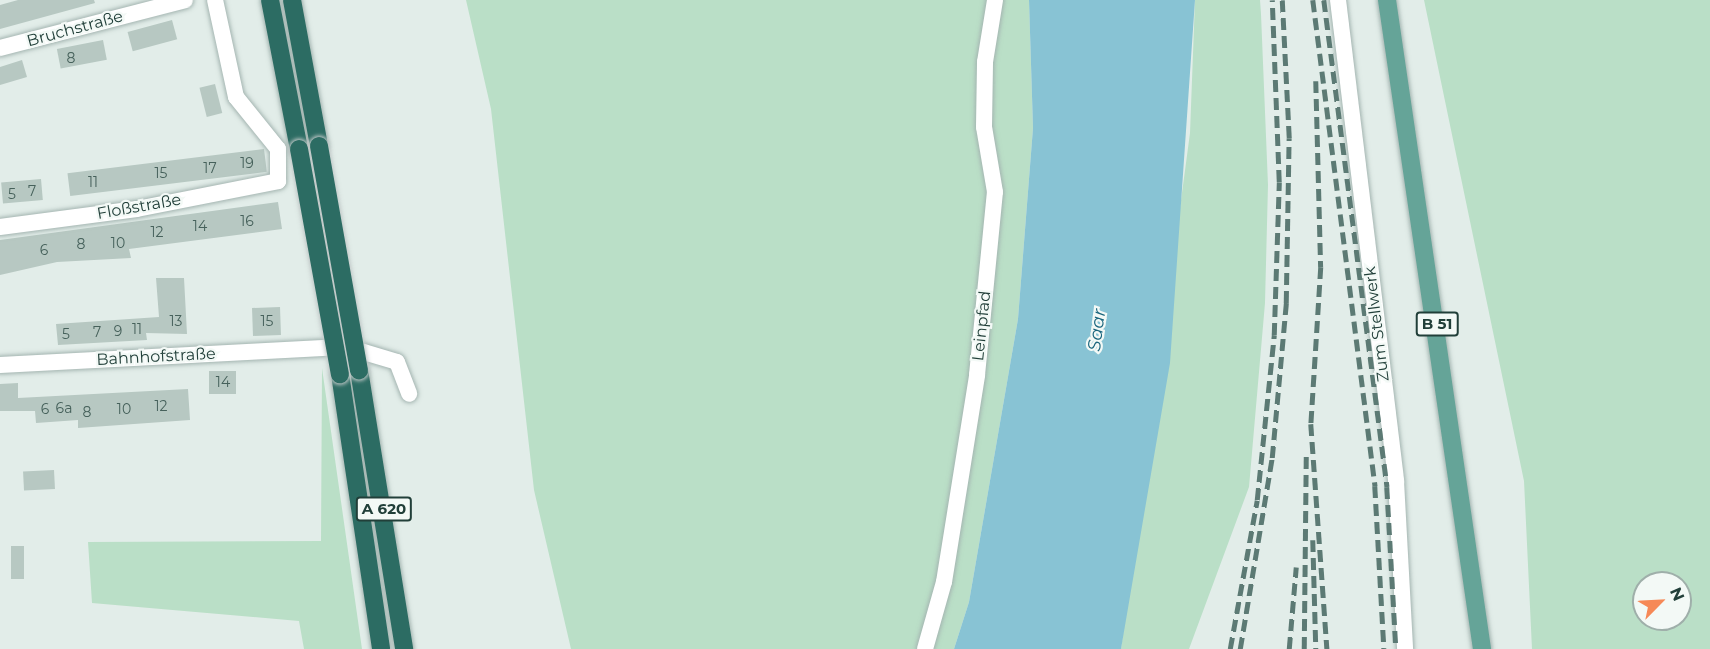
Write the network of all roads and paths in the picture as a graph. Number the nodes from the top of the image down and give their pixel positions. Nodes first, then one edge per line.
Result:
1 (185, 0) edge
2 (215, 0) edge
3 (270, 0) edge
4 (292, 0) edge
5 (995, 0) edge
6 (1338, 0) edge
7 (1388, 0) edge
8 (0, 48) edge
9 (315, 180) dead end
10 (0, 227) edge
11 (347, 347) junction
12 (0, 364) edge
13 (409, 394) dead end
14 (381, 649) edge
15 (404, 649) edge
16 (925, 649) edge
17 (1405, 649) edge
18 (1482, 649) edge

1 - 8 street, Bruchstraße
2 - 10 street, Floßstraße
3 - 14 highway, A 620, bridge
4 - 15 highway, A 620, bridge
5 - 16 street, Leinpfad
6 - 17 street, Zum Stellwerk
7 - 18 main road, B 51
9 - 11 street
11 - 12 street, Bahnhofstraße
11 - 13 street, Bahnhofstraße

